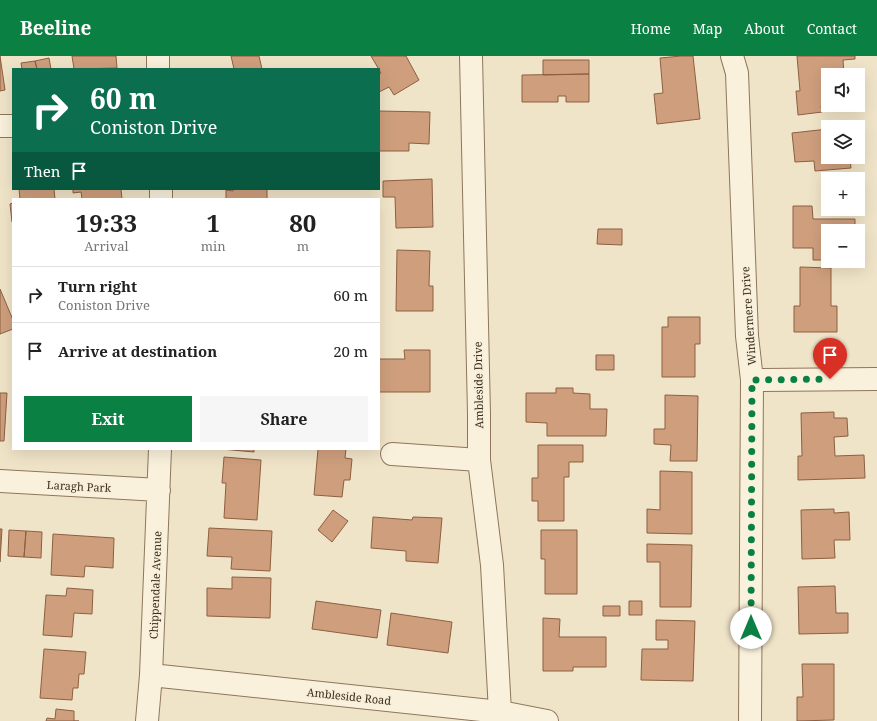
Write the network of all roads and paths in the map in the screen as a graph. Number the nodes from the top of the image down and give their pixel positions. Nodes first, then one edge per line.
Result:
1 (158, 56) edge
2 (471, 56) edge
3 (732, 56) edge
4 (158, 68) edge
5 (0, 126) edge
6 (12, 126) edge
7 (877, 379) edge
8 (752, 380) junction
9 (160, 450) edge
10 (392, 454) dead end
11 (479, 460) junction
12 (0, 481) edge
13 (159, 490) junction
14 (151, 675) junction
15 (500, 712) junction
16 (147, 721) edge
17 (547, 721) edge
18 (750, 721) edge

1 - 4 street
2 - 11 street, Ambleside Drive
3 - 8 street, Windermere Drive
5 - 6 street
7 - 8 street
8 - 18 street, Windermere Drive
9 - 13 street, Chippendale Avenue
10 - 11 street
11 - 15 street, Ambleside Drive
12 - 13 street, Laragh Park
13 - 14 street, Chippendale Avenue
14 - 15 street, Ambleside Road
14 - 16 street, Chippendale Avenue
15 - 17 street, Ambleside Road

